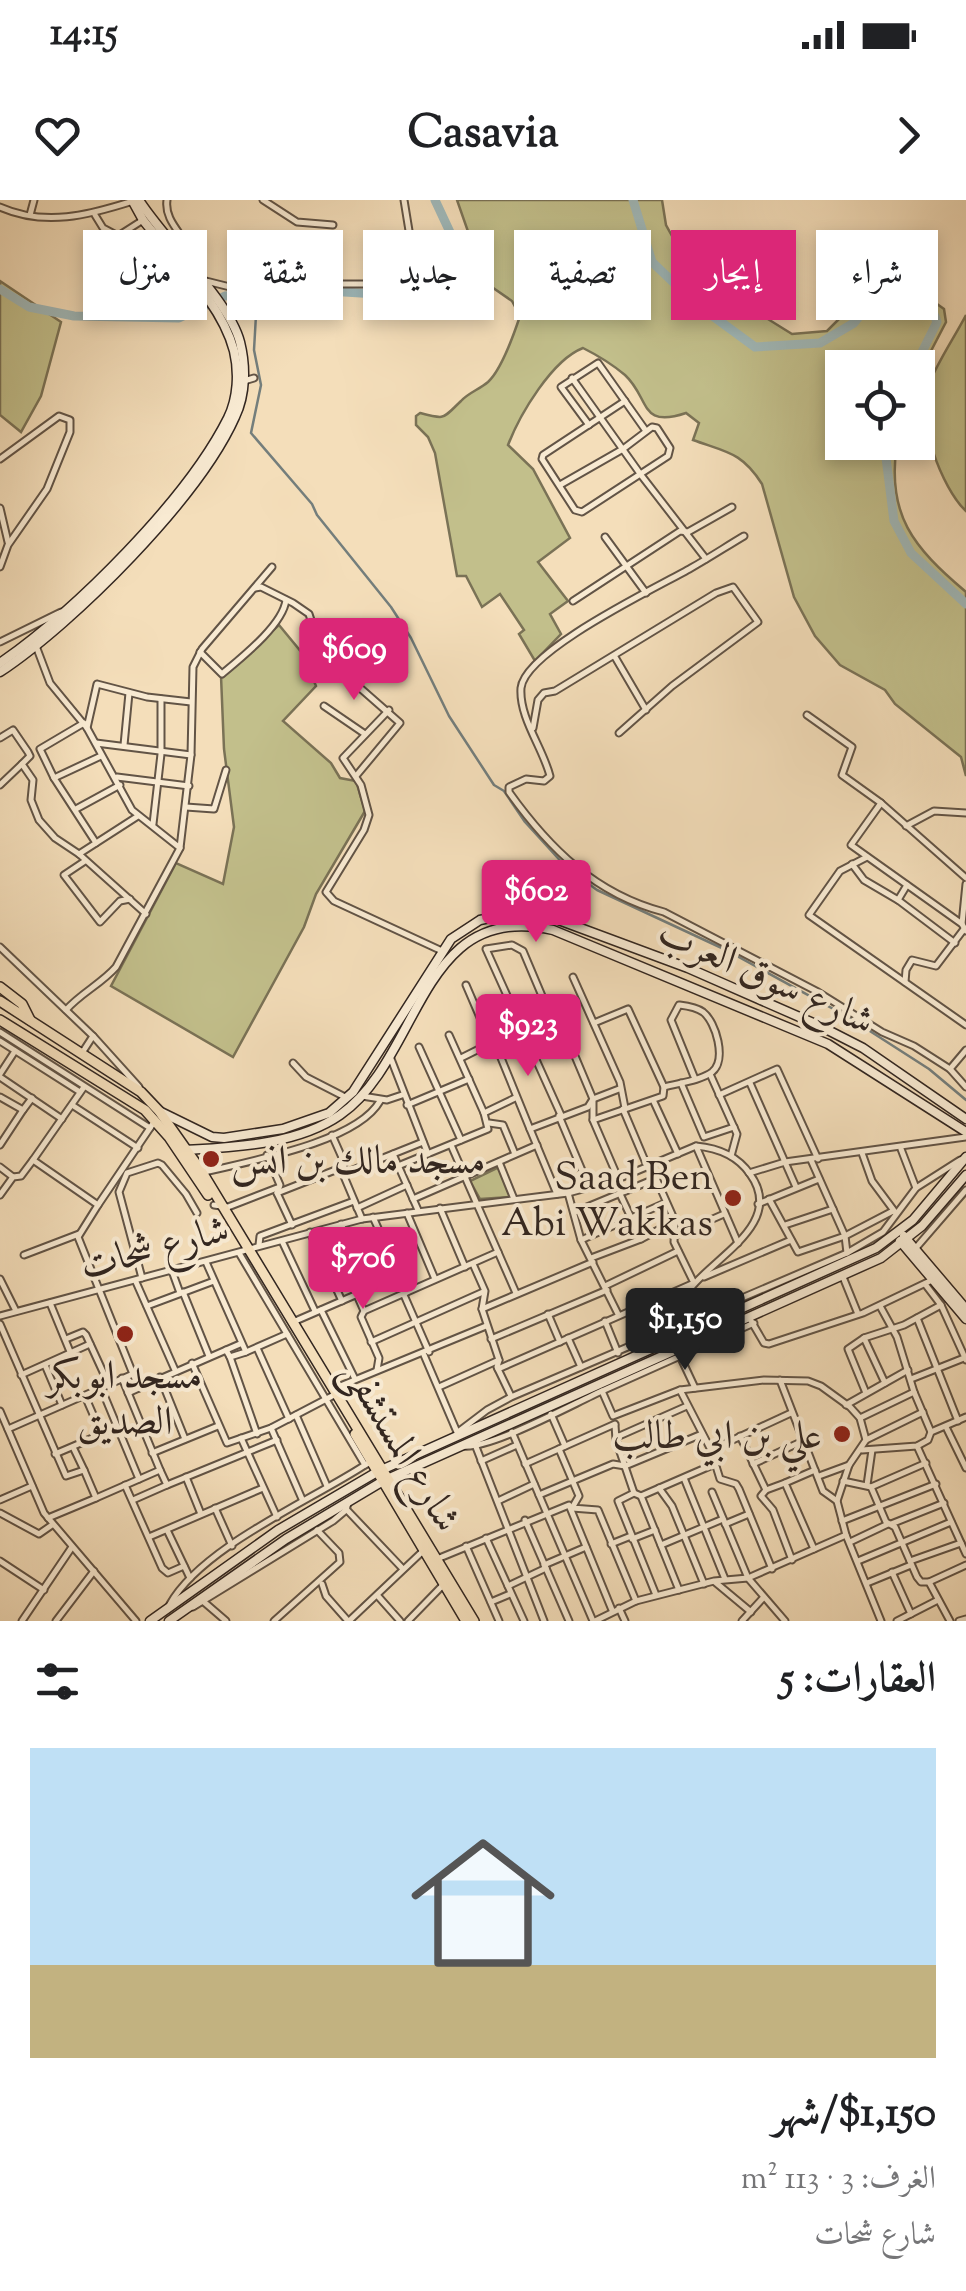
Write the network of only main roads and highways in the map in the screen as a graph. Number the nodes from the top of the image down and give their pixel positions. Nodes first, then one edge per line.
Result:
1 (135, 200) edge
2 (151, 230) edge
3 (157, 230) edge
4 (207, 295) edge
5 (218, 308) junction
6 (188, 483) junction
7 (144, 537) junction
8 (0, 663) edge
9 (0, 672) edge
10 (0, 988) edge
11 (0, 1001) edge
12 (0, 1020) edge
13 (30, 1020) junction
14 (60, 1038) junction
15 (52, 1052) junction
16 (355, 1097) junction
17 (155, 1119) junction
18 (966, 1119) edge
19 (966, 1135) edge
20 (176, 1146) junction
21 (188, 1151) junction
22 (966, 1156) edge
23 (966, 1175) edge
24 (217, 1205) junction
25 (897, 1232) junction
26 (905, 1241) junction
27 (248, 1250) junction
28 (932, 1280) junction
29 (966, 1308) edge
30 (966, 1319) edge
31 (332, 1395) junction
32 (459, 1437) junction
33 (378, 1471) junction
34 (426, 1548) junction
35 (446, 1582) junction
36 (465, 1620) edge
37 (150, 1621) edge
38 (169, 1621) edge

1 - 2 main road
1 - 3 main road
4 - 5 main road
5 - 6 main road
5 - 6 main road
6 - 7 main road
7 - 8 main road
7 - 9 main road
10 - 13 main road
11 - 13 main road, شارع المستشفى
12 - 15 main road, شارع المستشفى
13 - 14 main road, شارع المستشفى
14 - 15 main road
14 - 17 main road, شارع المستشفى
15 - 17 main road, شارع المستشفى
16 - 17 main road, شارع سوق العرب
16 - 18 main road, شارع سوق العرب
16 - 19 main road
16 - 21 main road
17 - 20 main road, شارع المستشفى
17 - 21 main road, شارع المستشفى
20 - 21 main road
20 - 24 main road, شارع المستشفى
21 - 24 main road, شارع المستشفى
22 - 25 main road
23 - 26 main road
24 - 27 main road, شارع المستشفى
25 - 26 main road
25 - 32 main road
26 - 28 main road
26 - 28 main road
26 - 32 main road
27 - 31 main road, شارع المستشفى
27 - 31 main road, شارع المستشفى
28 - 29 main road
28 - 30 main road
31 - 33 main road, شارع المستشفى
32 - 33 main road
33 - 34 main road, شارع المستشفى
33 - 37 main road
33 - 38 main road
34 - 35 main road, شارع المستشفى
34 - 35 main road, شارع المستشفى
35 - 36 main road, شارع المستشفى

